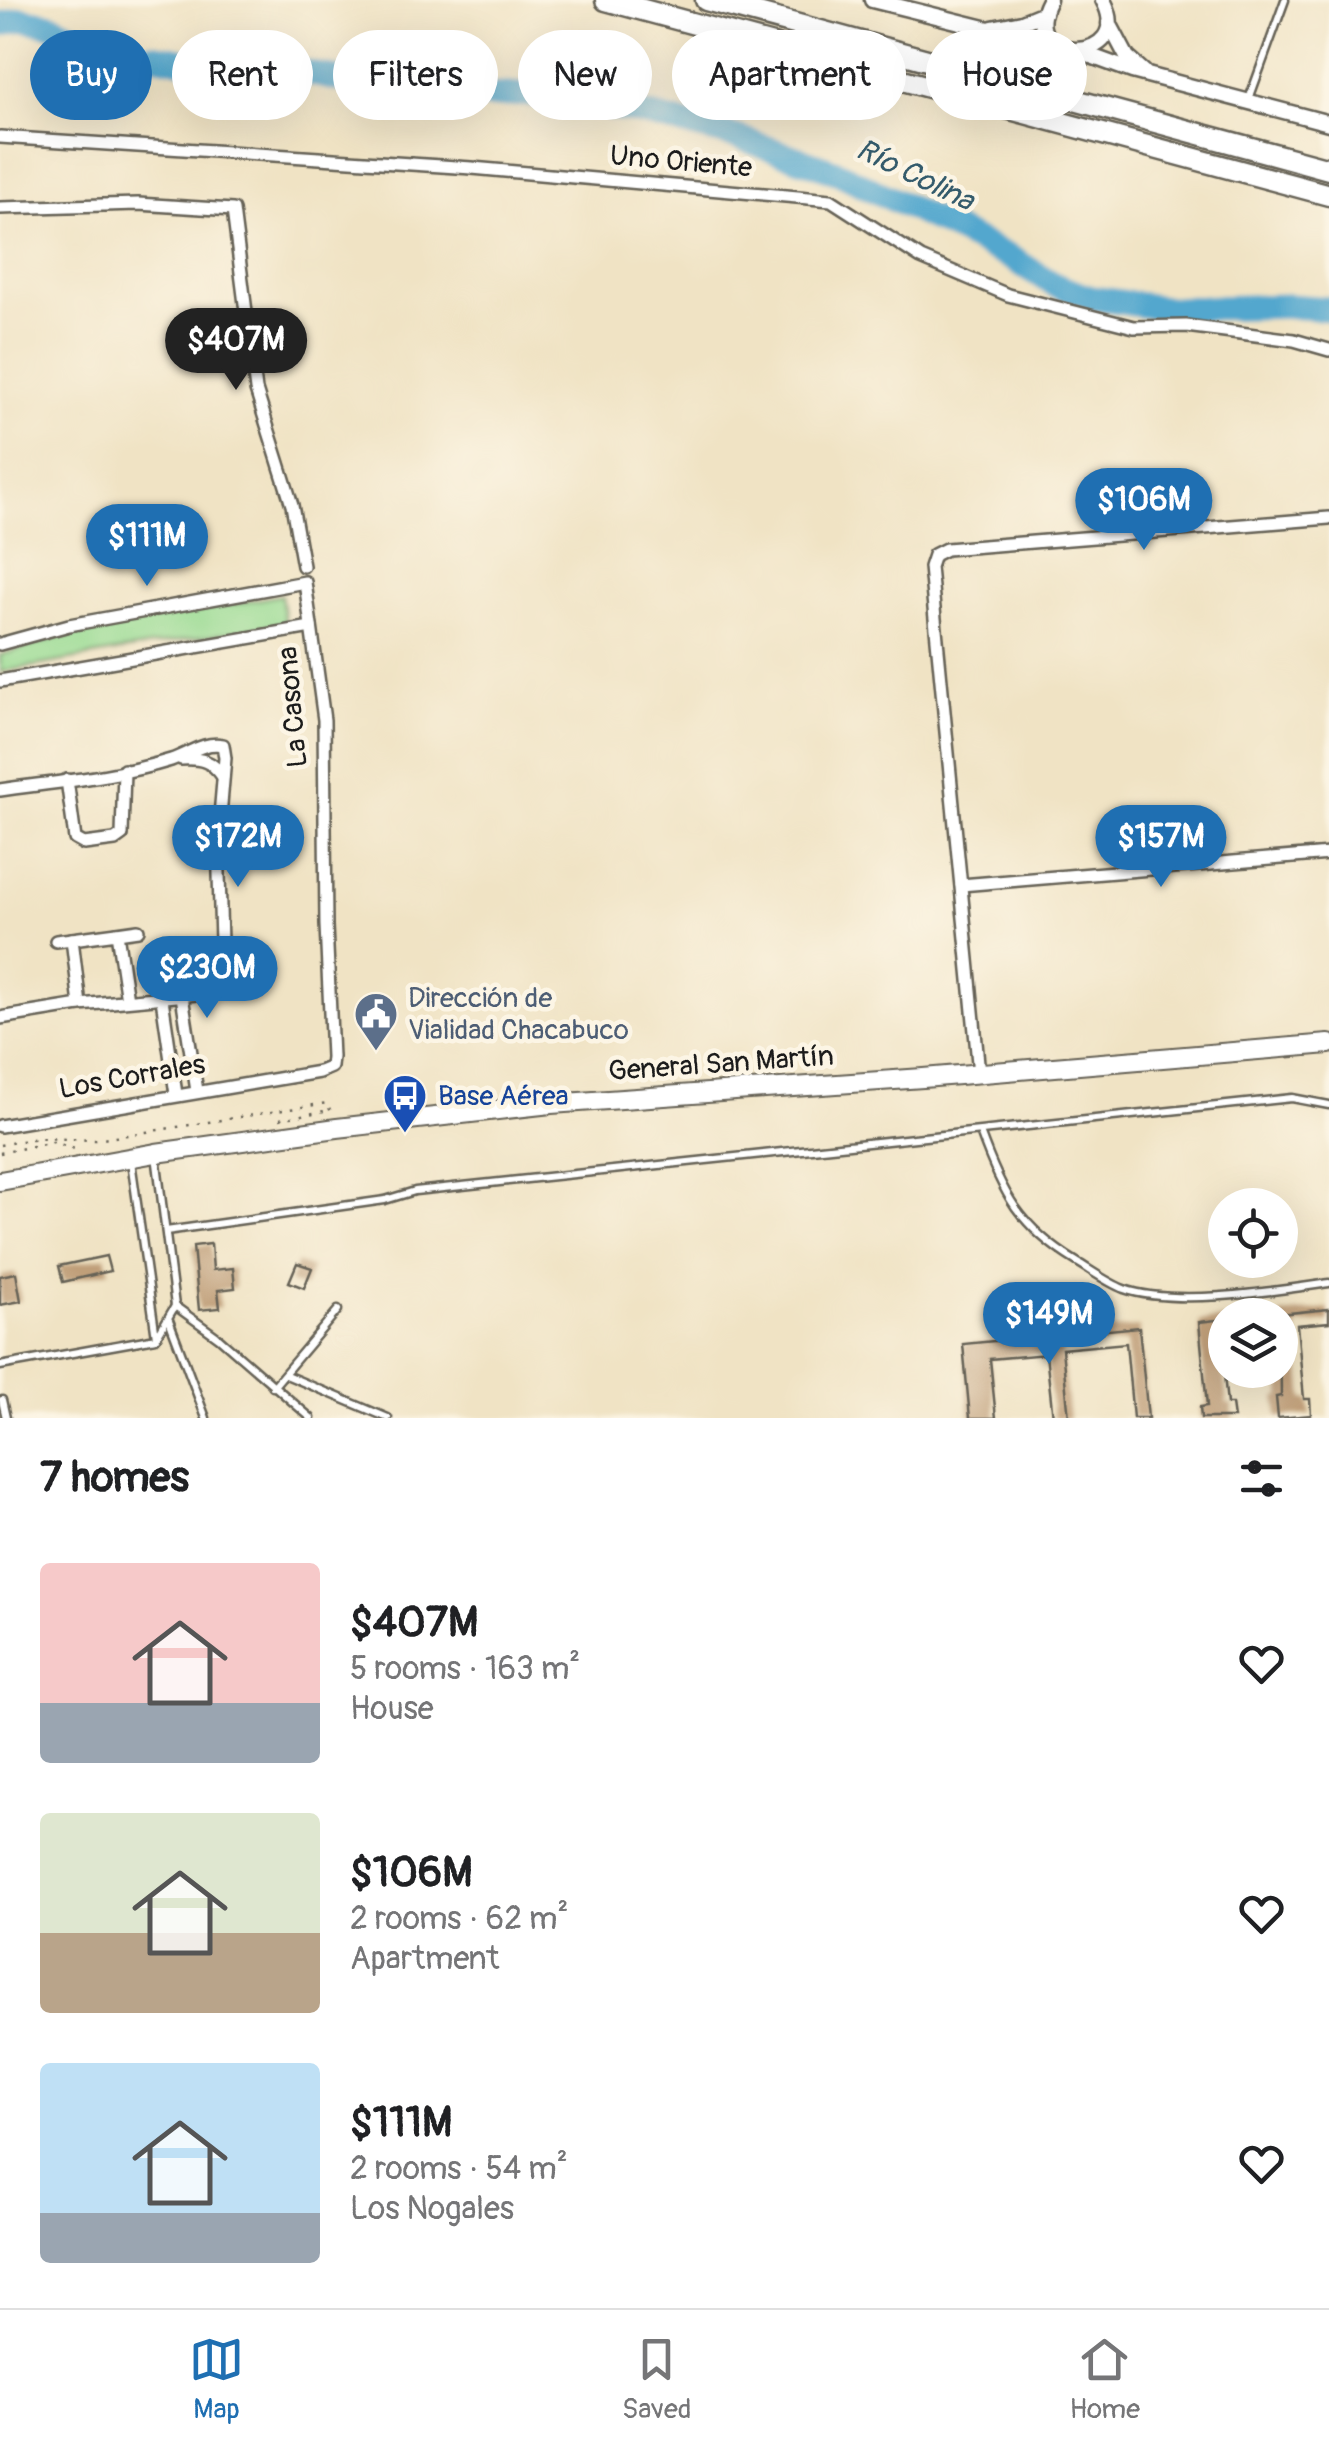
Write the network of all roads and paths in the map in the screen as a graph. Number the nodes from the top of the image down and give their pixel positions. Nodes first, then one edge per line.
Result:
1 (606, 0) edge
2 (706, 0) edge
3 (872, 0) edge
4 (1103, 0) edge
5 (1286, 1) edge
6 (1046, 5) edge
7 (1109, 23) junction
8 (982, 29) junction
9 (986, 30) edge
10 (1045, 30) edge
11 (1087, 49) edge
12 (1087, 54) edge
13 (1149, 75) junction
14 (1248, 100) junction
15 (1329, 123) edge
16 (0, 138) edge
17 (1329, 169) edge
18 (1329, 195) edge
19 (0, 208) edge
20 (1329, 350) edge
21 (1329, 518) edge
22 (303, 566) dead end
23 (312, 627) junction
24 (0, 644) edge
25 (0, 681) edge
26 (172, 759) junction
27 (124, 770) junction
28 (223, 777) junction
29 (67, 780) junction
30 (0, 790) edge
31 (1329, 854) edge
32 (962, 885) junction
33 (138, 930) dead end
34 (117, 933) junction
35 (72, 939) junction
36 (56, 941) dead end
37 (182, 996) junction
38 (162, 999) junction
39 (127, 1000) junction
40 (80, 1005) junction
41 (0, 1018) edge
42 (1329, 1044) edge
43 (331, 1068) joint
44 (979, 1073) junction
45 (197, 1091) junction
46 (176, 1094) junction
47 (1329, 1105) edge
48 (0, 1126) edge
49 (337, 1128) junction
50 (980, 1132) junction
51 (0, 1145) edge
52 (156, 1154) junction
53 (131, 1158) junction
54 (0, 1181) edge
55 (166, 1232) junction
56 (1329, 1283) edge
57 (175, 1306) junction
58 (338, 1310) dead end
59 (168, 1318) junction
60 (156, 1338) junction
61 (0, 1366) edge
62 (286, 1375) junction
63 (274, 1387) junction
64 (2, 1400) edge
65 (6, 1418) edge
66 (206, 1418) edge
67 (311, 1418) edge
68 (388, 1418) edge

1 - 18 highway
2 - 17 highway
3 - 8 street
4 - 7 street
5 - 14 lane
6 - 8 street
6 - 10 street
7 - 11 street
7 - 13 street
8 - 9 street
12 - 13 street
13 - 14 street
14 - 15 street
16 - 20 street, Uno Oriente
19 - 22 street
21 - 32 street
23 - 24 street, La Casona
23 - 25 street
23 - 43 street, La Casona
26 - 27 street
26 - 28 street
26 - 28 street
27 - 29 street
27 - 29 street
28 - 37 street
29 - 30 street
31 - 32 street
32 - 44 street
33 - 34 street
34 - 35 street
34 - 39 street
35 - 36 street
35 - 40 street
37 - 38 street
37 - 45 street
38 - 39 street
38 - 46 street
39 - 40 street
40 - 41 street
42 - 44 main road, General San Martín
43 - 45 street, Los Corrales
44 - 49 main road, General San Martín
45 - 46 street, Los Corrales
46 - 48 street, Los Corrales
47 - 50 lane
49 - 51 path
49 - 52 main road, General San Martín
50 - 55 lane
50 - 56 lane
52 - 53 main road, General San Martín
52 - 55 lane
53 - 54 main road, General San Martín
53 - 60 lane
55 - 57 lane
57 - 59 lane
57 - 63 lane
58 - 62 lane
59 - 60 lane
59 - 66 lane
60 - 61 lane
62 - 63 lane
62 - 68 lane
63 - 67 lane
64 - 65 lane

